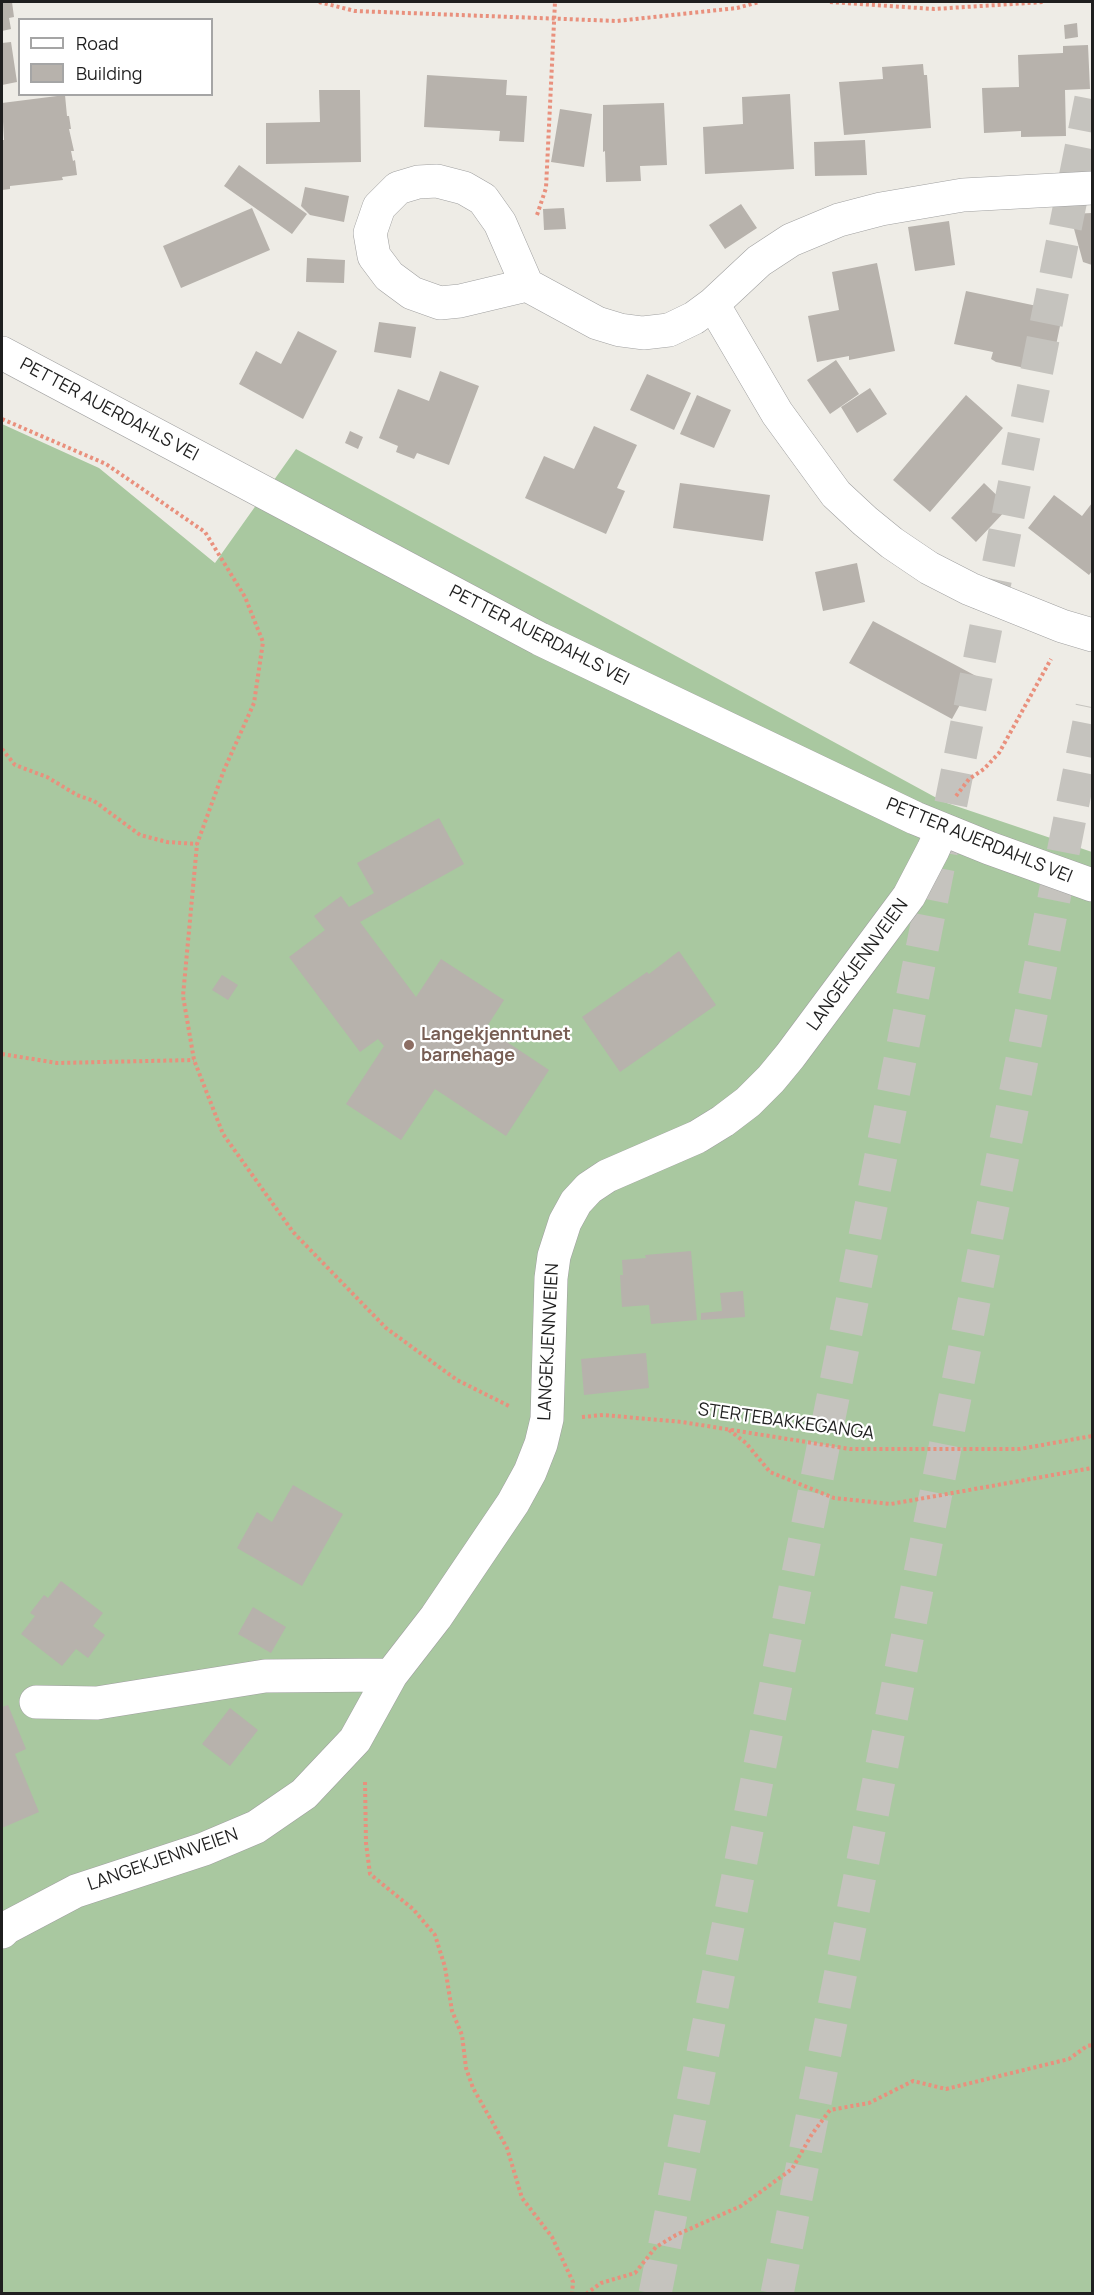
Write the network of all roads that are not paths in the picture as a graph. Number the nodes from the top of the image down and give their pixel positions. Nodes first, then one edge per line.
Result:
1 (1092, 188) edge
2 (527, 285) junction
3 (713, 304) junction
4 (2, 353) edge
5 (1077, 631) edge
6 (942, 830) junction
7 (1092, 885) edge
8 (391, 1675) junction
9 (36, 1702) dead end
10 (2, 1932) edge

1 - 3 street
2 - 2 street
2 - 3 street
3 - 5 street
4 - 6 street, PETTER AUERDAHLS VEI
6 - 7 street, PETTER AUERDAHLS VEI
6 - 8 street, LANGEKJENNVEIEN
8 - 9 street
8 - 10 street, LANGEKJENNVEIEN

